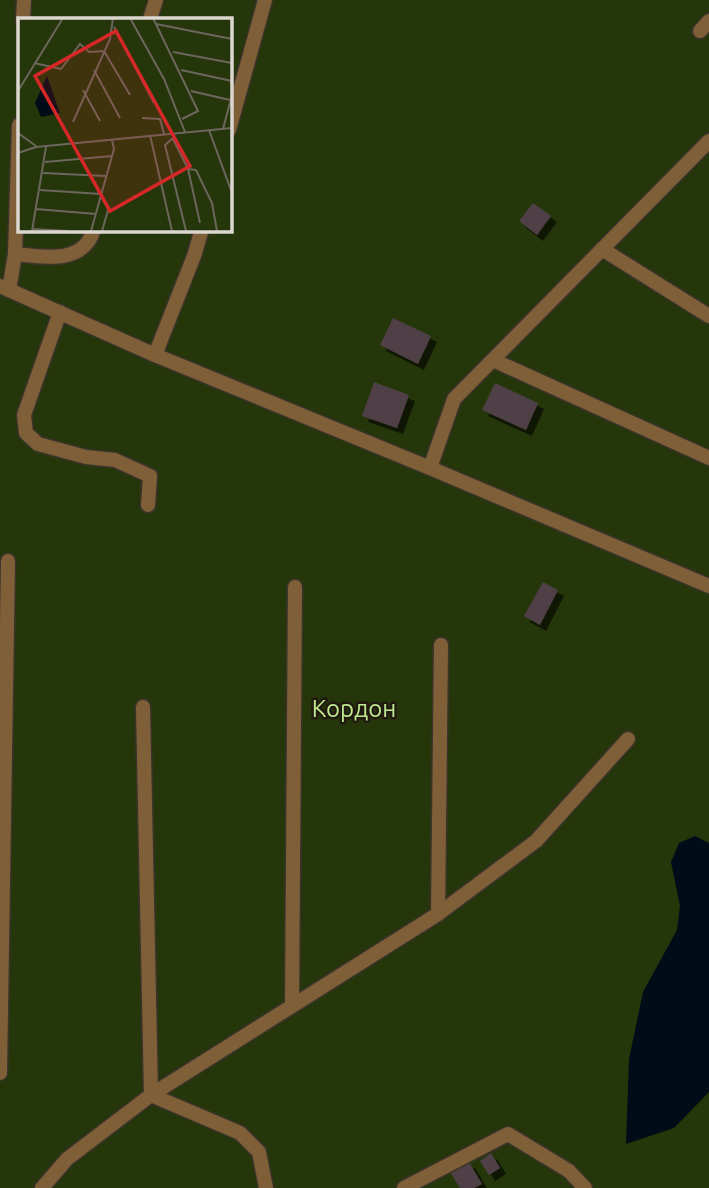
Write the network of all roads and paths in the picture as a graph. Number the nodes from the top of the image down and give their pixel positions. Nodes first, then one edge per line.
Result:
1 (24, 0) edge
2 (156, 0) edge
3 (265, 0) edge
4 (23, 18) edge
5 (150, 18) edge
6 (231, 123) edge
7 (709, 142) edge
8 (18, 157) edge
9 (93, 231) edge
10 (201, 231) edge
11 (602, 250) junction
12 (15, 254) junction
13 (5, 288) edge
14 (60, 312) junction
15 (709, 316) edge
16 (155, 355) junction
17 (493, 360) junction
18 (709, 458) edge
19 (430, 468) junction
20 (148, 505) dead end
21 (8, 561) dead end
22 (709, 586) edge
23 (295, 587) dead end
24 (441, 645) dead end
25 (144, 707) dead end
26 (628, 738) dead end
27 (438, 914) junction
28 (292, 1005) junction
29 (0, 1073) edge
30 (151, 1095) junction
31 (42, 1188) edge
32 (266, 1188) edge
33 (404, 1188) edge
34 (585, 1188) edge

1 - 4 street
2 - 5 street
3 - 6 street
7 - 11 street
8 - 12 street
9 - 12 street
10 - 16 street
11 - 15 street
11 - 17 street
12 - 13 street
13 - 14 street
14 - 16 street
14 - 20 street
16 - 19 street
17 - 18 street
17 - 19 street
19 - 22 street
21 - 29 street
23 - 28 street
24 - 27 street
25 - 30 street
26 - 27 street
27 - 28 street
28 - 30 street
30 - 31 street
30 - 32 street
33 - 34 street

